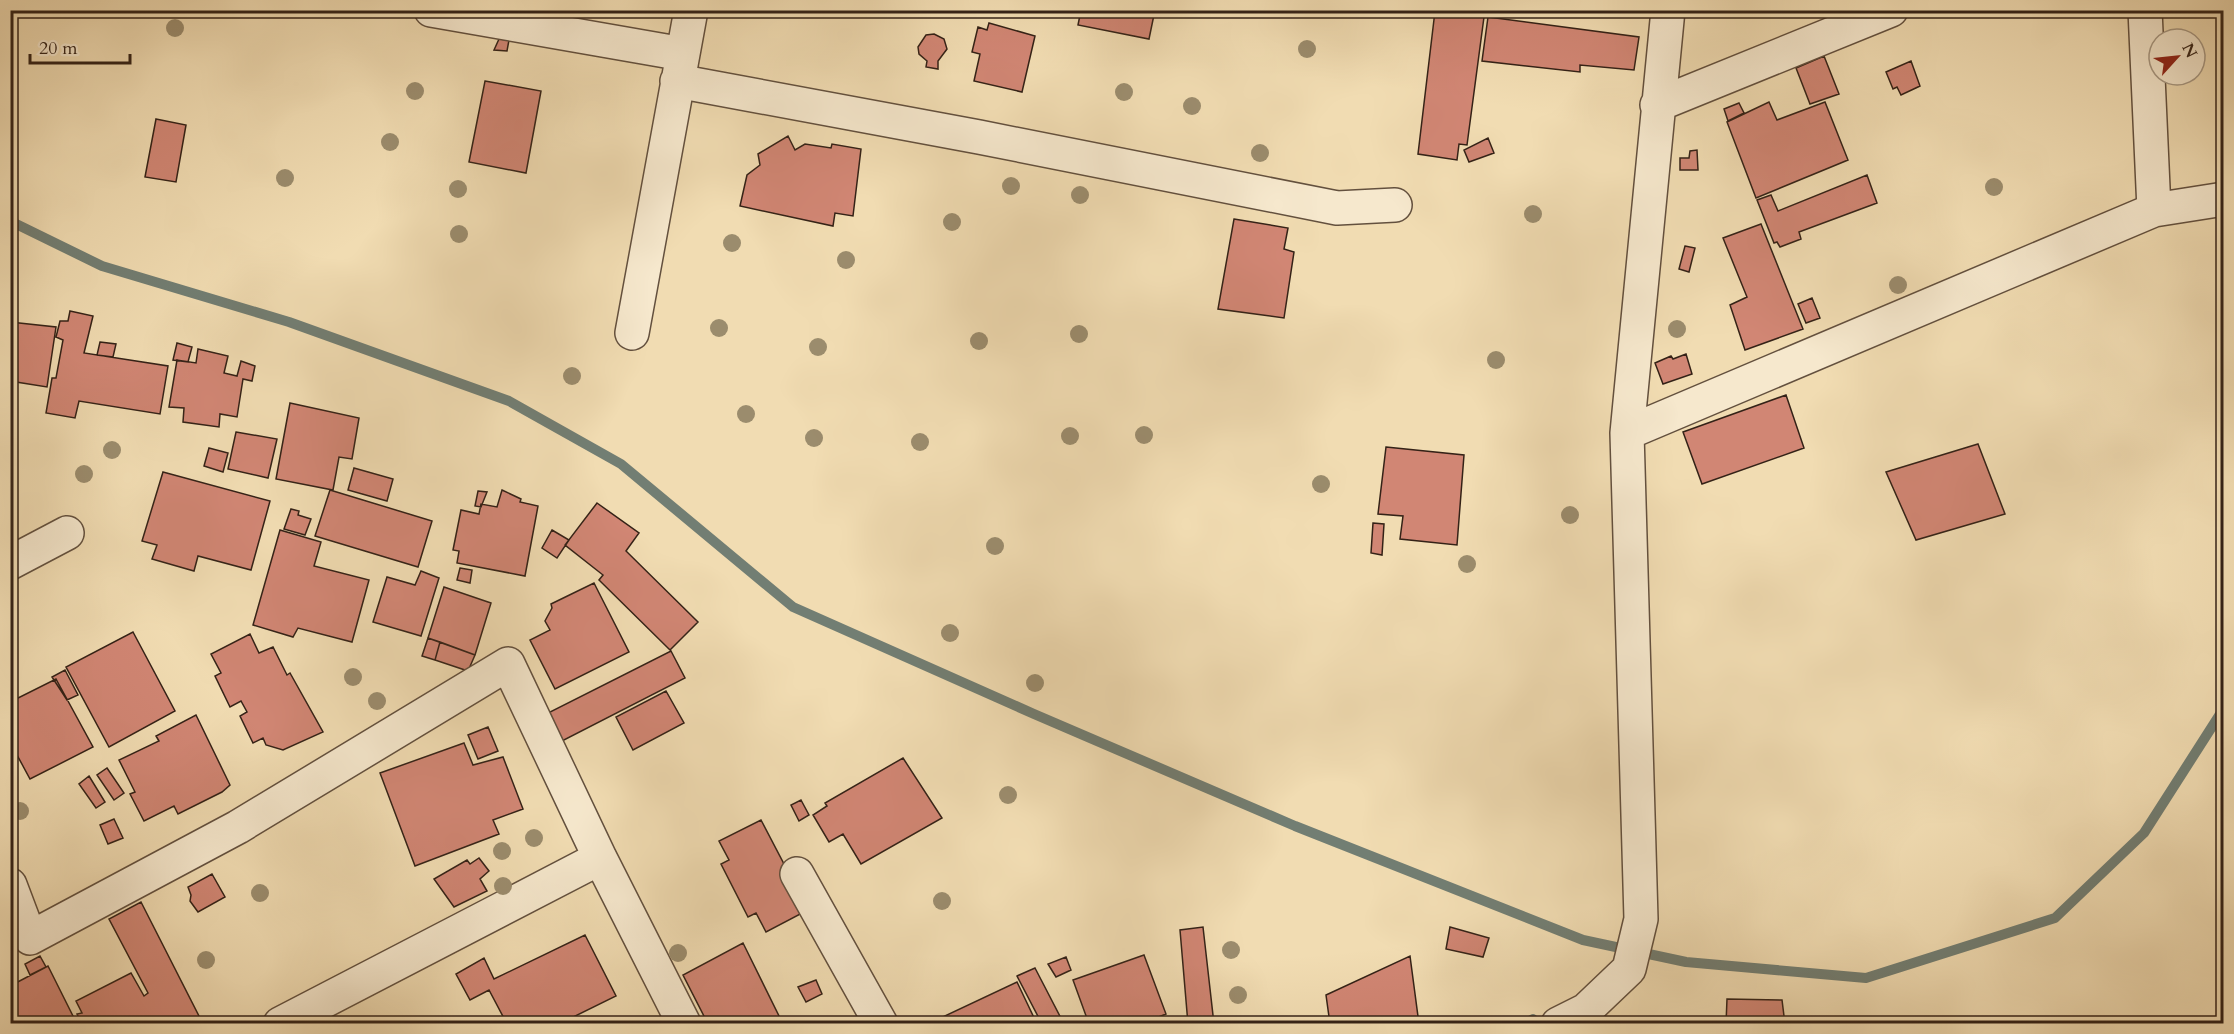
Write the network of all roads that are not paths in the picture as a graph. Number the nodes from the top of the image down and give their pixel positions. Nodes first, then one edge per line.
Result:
1 (431, 10) edge
2 (691, 10) edge
3 (1668, 10) edge
4 (1891, 10) edge
5 (2145, 10) edge
6 (680, 68) junction
7 (1657, 105) junction
8 (2223, 199) edge
9 (1395, 205) dead end
10 (2154, 210) junction
11 (633, 333) dead end
12 (1627, 433) junction
13 (67, 533) dead end
14 (10, 563) edge
15 (600, 858) junction
16 (797, 874) dead end
17 (10, 885) edge
18 (20, 944) edge
19 (280, 1023) edge
20 (684, 1023) edge
21 (881, 1023) edge
22 (1558, 1023) edge

1 - 6 street
2 - 6 street
3 - 7 street
4 - 7 street
5 - 10 street
6 - 9 street
6 - 11 street
7 - 12 street
8 - 10 street
10 - 12 street
12 - 22 street
13 - 14 street
15 - 18 street
15 - 19 street
15 - 20 street
16 - 21 street
17 - 18 street

